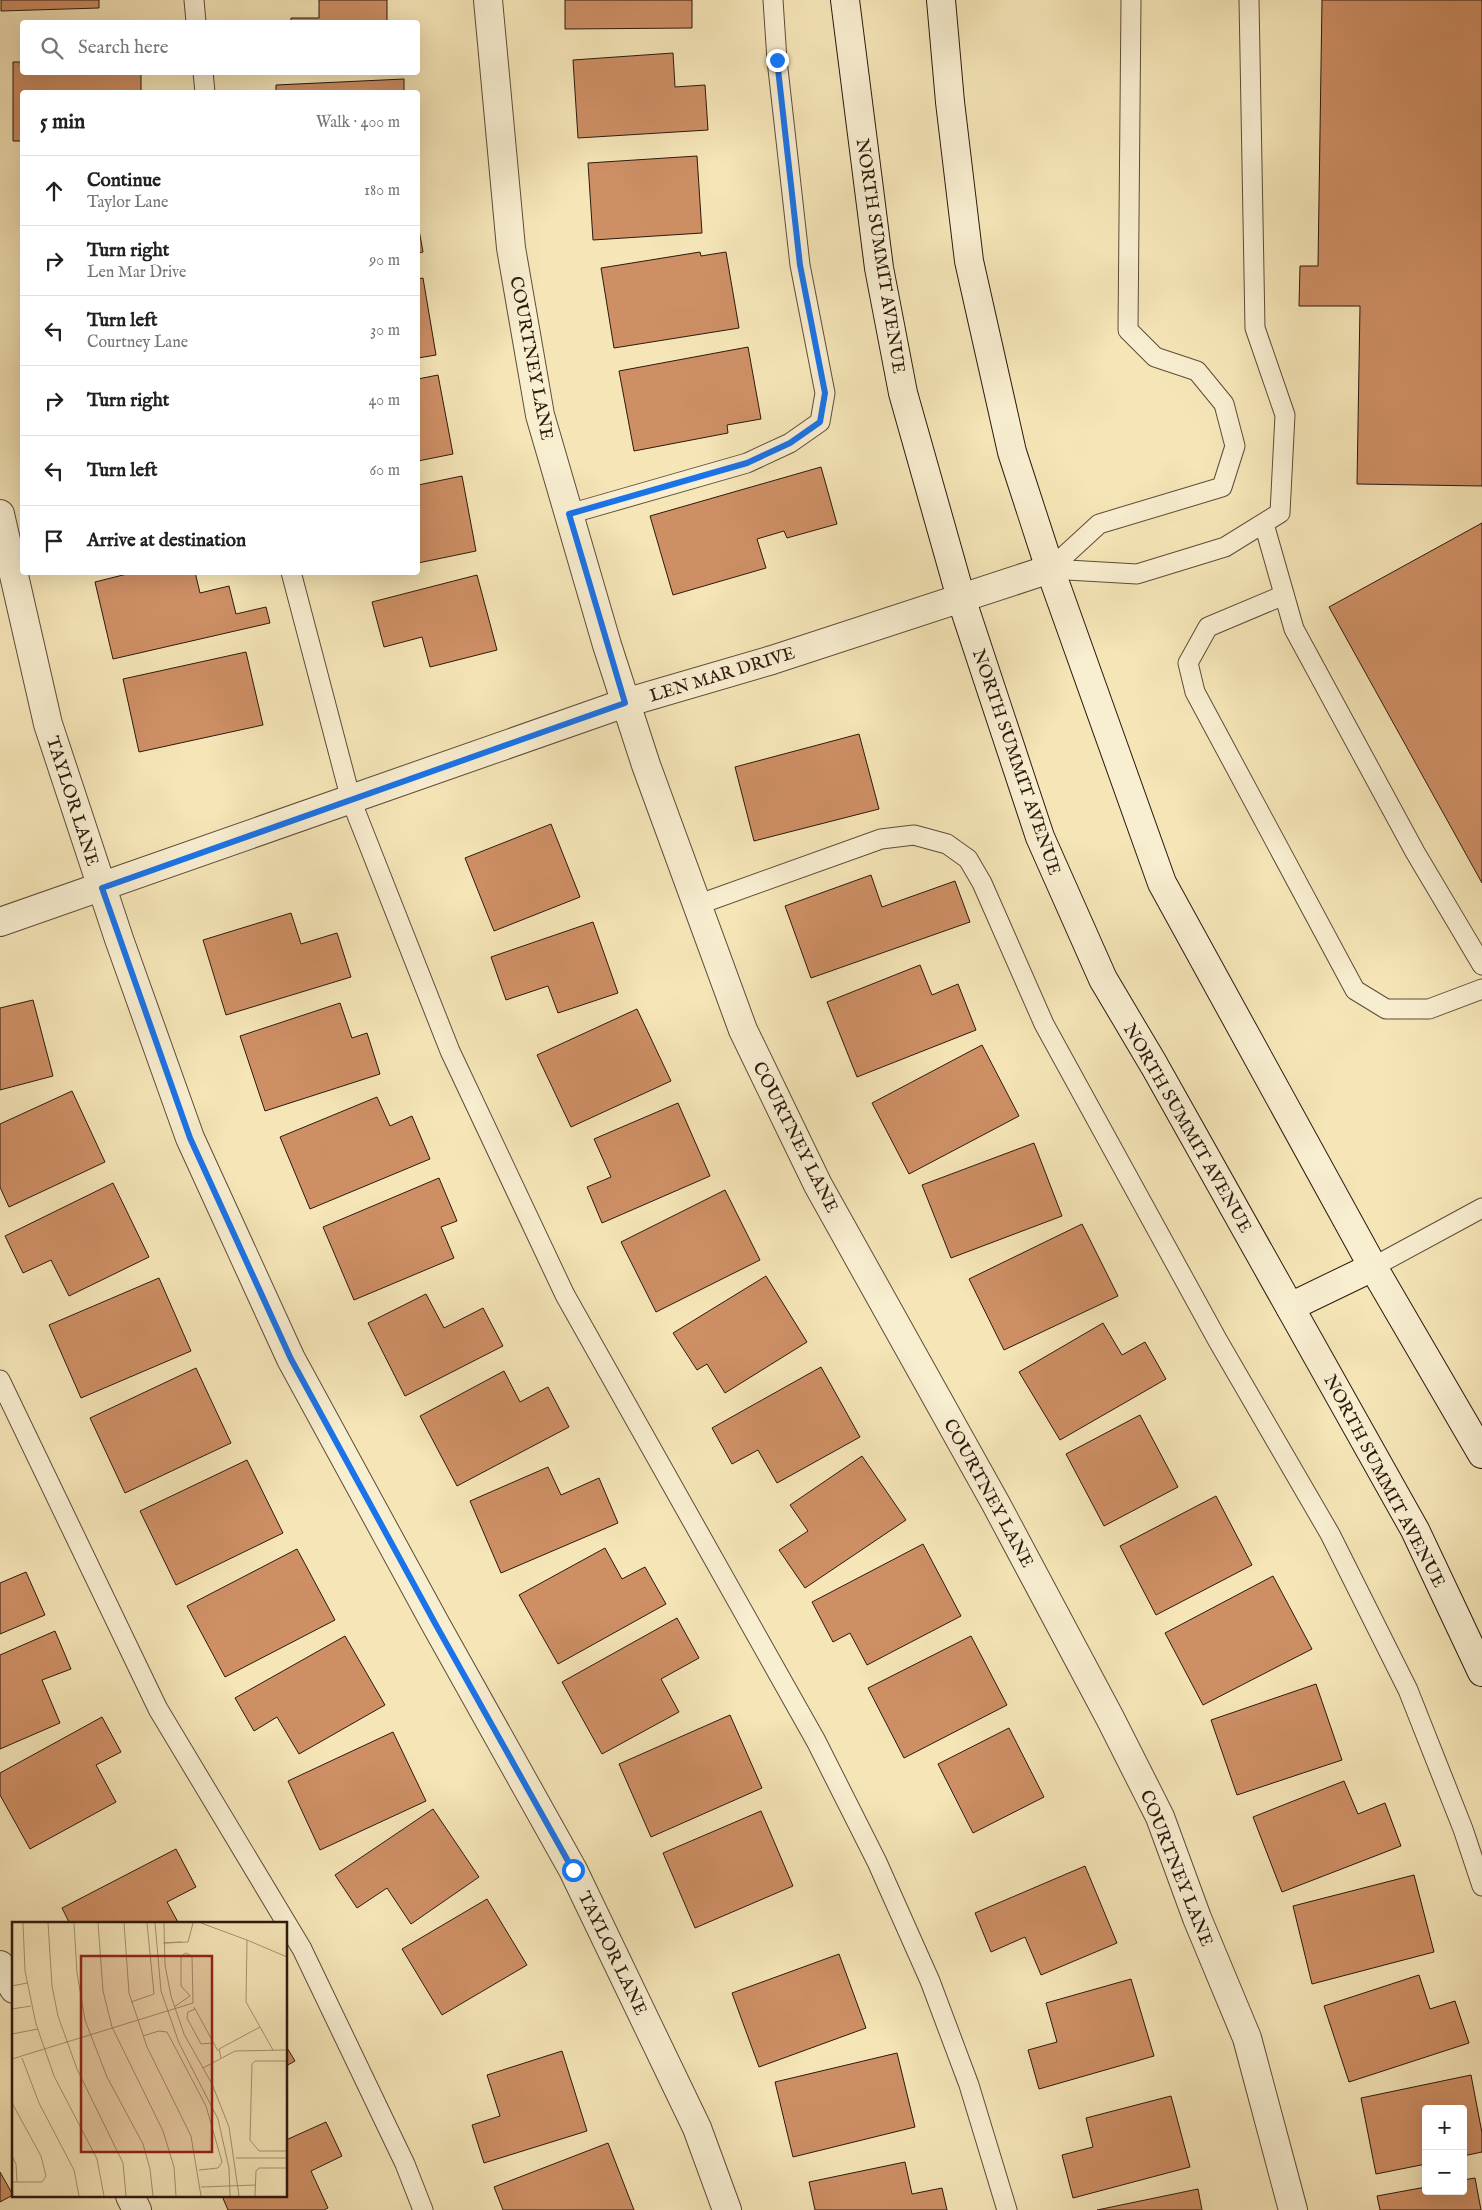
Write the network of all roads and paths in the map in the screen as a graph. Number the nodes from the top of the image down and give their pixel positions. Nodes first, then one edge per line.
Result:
1 (194, 0) edge
2 (488, 0) edge
3 (773, 0) edge
4 (845, 0) edge
5 (941, 0) edge
6 (1131, 0) edge
7 (1249, 0) edge
8 (196, 20) edge
9 (202, 75) edge
10 (205, 90) edge
11 (0, 514) edge
12 (569, 514) junction
13 (1264, 524) junction
14 (1050, 569) junction
15 (292, 575) edge
16 (1284, 595) junction
17 (961, 598) junction
18 (625, 703) junction
19 (351, 800) junction
20 (102, 888) junction
21 (697, 905) junction
22 (0, 922) edge
23 (1482, 965) edge
24 (1482, 989) edge
25 (1482, 1208) edge
26 (1373, 1267) junction
27 (1290, 1307) junction
28 (0, 1380) edge
29 (1482, 1454) edge
30 (1482, 1672) edge
31 (1482, 1886) edge
32 (286, 1922) edge
33 (288, 1926) edge
34 (0, 1964) edge
35 (12, 1985) edge
36 (131, 2198) edge
37 (137, 2210) edge
38 (423, 2210) edge
39 (727, 2210) edge
40 (1007, 2210) edge
41 (1292, 2210) edge

1 - 8 lane
2 - 12 street, COURTNEY LANE
3 - 12 lane
4 - 17 street, NORTH SUMMIT AVENUE
5 - 14 street
6 - 14 lane
7 - 13 lane
9 - 10 lane
11 - 20 street, TAYLOR LANE
12 - 18 street, COURTNEY LANE
13 - 14 lane
13 - 16 lane
14 - 17 street, LEN MAR DRIVE
14 - 26 street
15 - 19 lane
16 - 23 lane
16 - 24 lane
17 - 18 street, LEN MAR DRIVE
17 - 27 street, NORTH SUMMIT AVENUE
18 - 19 street, LEN MAR DRIVE
18 - 21 street, COURTNEY LANE
19 - 20 street, LEN MAR DRIVE
19 - 40 lane
20 - 22 street, LEN MAR DRIVE
20 - 39 street, TAYLOR LANE
21 - 31 lane
21 - 41 street, COURTNEY LANE
25 - 26 lane
26 - 27 street
26 - 29 street
27 - 30 street, NORTH SUMMIT AVENUE
28 - 32 lane
33 - 38 lane
34 - 35 street
36 - 37 street

